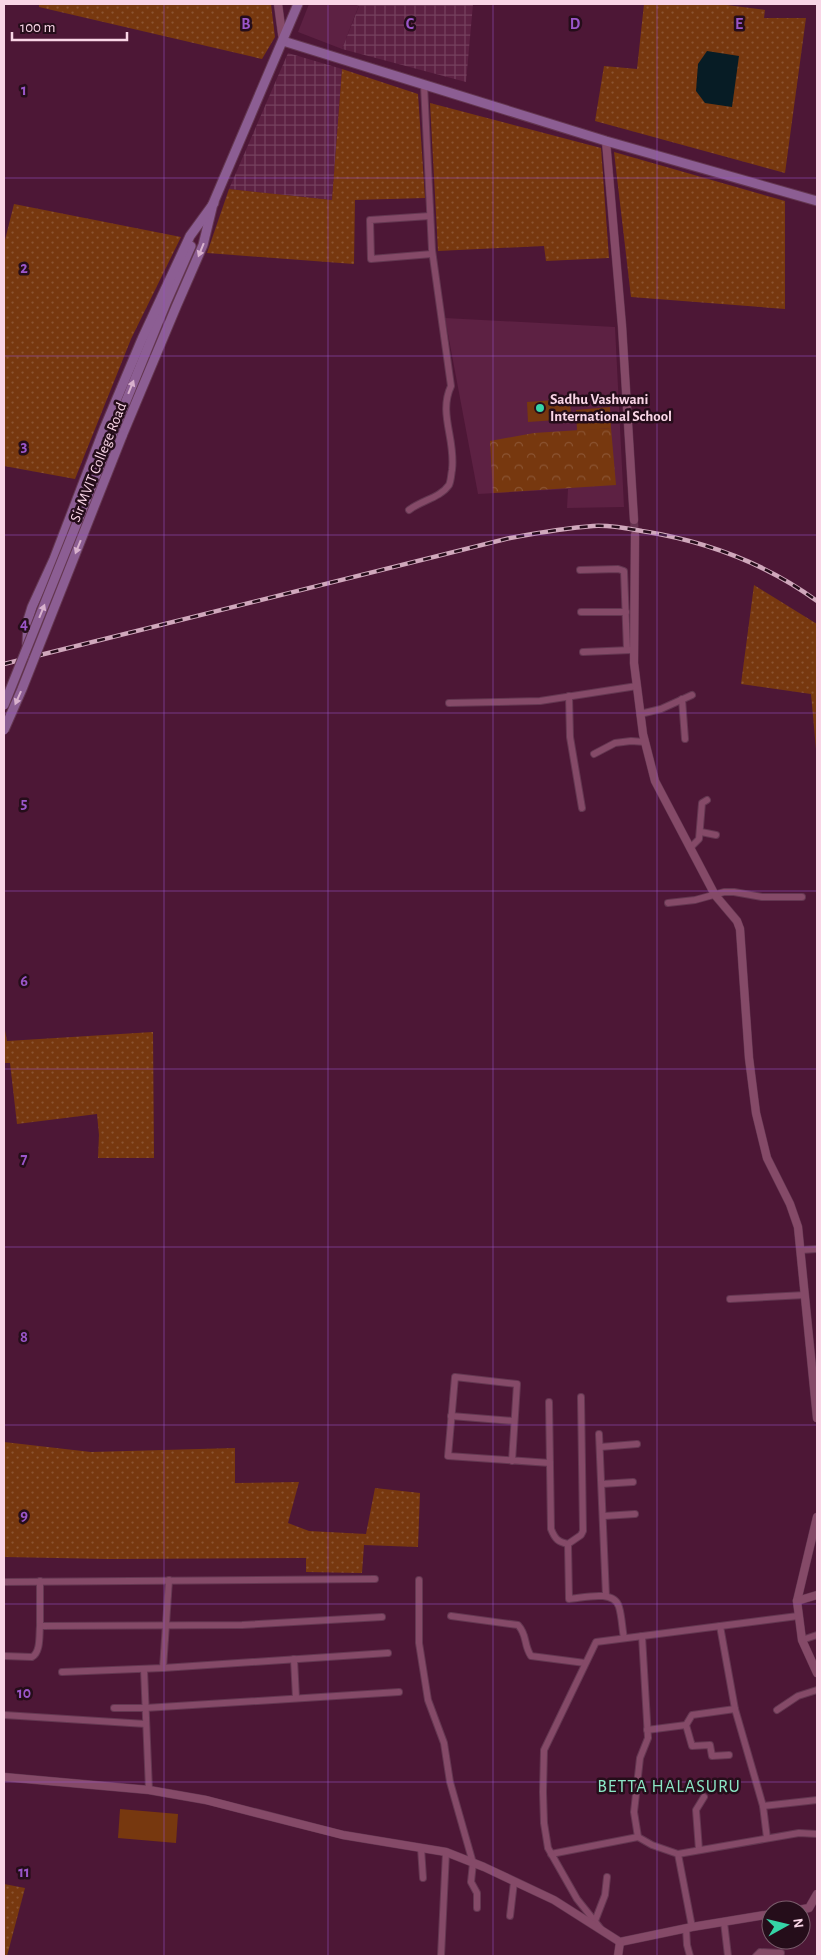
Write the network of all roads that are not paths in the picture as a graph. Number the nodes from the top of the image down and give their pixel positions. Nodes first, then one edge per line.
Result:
1 (278, 4) edge
2 (298, 4) edge
3 (283, 41) junction
4 (424, 85) junction
5 (606, 142) junction
6 (817, 201) edge
7 (214, 203) junction
8 (430, 216) junction
9 (432, 254) junction
10 (409, 510) dead end
11 (634, 520) tunnel mouth
12 (635, 535) tunnel mouth
13 (580, 570) dead end
14 (580, 612) dead end
15 (626, 612) junction
16 (630, 650) junction
17 (582, 652) dead end
18 (637, 686) junction
19 (692, 695) dead end
20 (4, 696) edge
21 (568, 696) junction
22 (682, 700) junction
23 (449, 703) dead end
24 (4, 704) edge
25 (640, 714) junction
26 (4, 730) edge
27 (685, 738) dead end
28 (645, 742) junction
29 (594, 754) dead end
30 (707, 800) dead end
31 (582, 808) dead end
32 (701, 832) junction
33 (716, 835) dead end
34 (690, 848) junction
35 (715, 895) junction
36 (802, 898) dead end
37 (668, 903) dead end
38 (817, 1249) edge
39 (800, 1250) junction
40 (805, 1295) junction
41 (730, 1299) dead end
42 (582, 1397) dead end
43 (548, 1402) dead end
44 (451, 1416) junction
45 (817, 1418) edge
46 (514, 1421) junction
47 (600, 1434) dead end
48 (637, 1444) dead end
49 (600, 1447) junction
50 (512, 1461) junction
51 (550, 1463) junction
52 (632, 1482) dead end
53 (602, 1484) junction
54 (635, 1514) dead end
55 (604, 1516) junction
56 (817, 1517) edge
57 (568, 1544) junction
58 (375, 1579) dead end
59 (169, 1580) junction
60 (419, 1580) dead end
61 (40, 1581) junction
62 (4, 1582) edge
63 (817, 1595) edge
64 (606, 1596) junction
65 (797, 1601) junction
66 (451, 1616) dead end
67 (798, 1616) junction
68 (382, 1617) dead end
69 (40, 1626) junction
70 (166, 1626) junction
71 (720, 1626) junction
72 (817, 1635) edge
73 (642, 1636) junction
74 (624, 1638) junction
75 (802, 1640) junction
76 (388, 1653) dead end
77 (4, 1656) edge
78 (294, 1659) junction
79 (585, 1663) junction
80 (163, 1668) junction
81 (144, 1669) junction
82 (62, 1672) dead end
83 (817, 1673) edge
84 (817, 1690) edge
85 (400, 1692) dead end
86 (296, 1698) junction
87 (114, 1708) dead end
88 (145, 1708) junction
89 (735, 1709) junction
90 (777, 1710) dead end
91 (4, 1715) edge
92 (146, 1724) junction
93 (686, 1725) junction
94 (647, 1730) junction
95 (729, 1754) dead end
96 (4, 1777) edge
97 (149, 1790) junction
98 (704, 1797) dead end
99 (817, 1800) edge
100 (763, 1806) junction
101 (817, 1834) edge
102 (638, 1837) junction
103 (767, 1838) junction
104 (421, 1848) junction
105 (699, 1850) junction
106 (446, 1852) junction
107 (551, 1854) junction
108 (678, 1854) junction
109 (473, 1863) junction
110 (607, 1877) dead end
111 (423, 1878) dead end
112 (514, 1882) junction
113 (476, 1908) dead end
114 (510, 1916) dead end
115 (761, 1916) edge
116 (595, 1921) junction
117 (724, 1922) junction
118 (689, 1927) junction
119 (606, 1933) junction
120 (620, 1942) junction
121 (781, 1953) dead end
122 (441, 1956) edge
123 (618, 1956) edge
124 (690, 1956) edge
125 (728, 1956) edge
126 (756, 1956) edge

1 - 3 street
2 - 3 main road, Sir MVIT College Road
3 - 4 main road
3 - 7 main road, Sir MVIT College Road
4 - 5 main road
4 - 8 street
5 - 6 main road
5 - 11 street
7 - 20 main road, Sir MVIT College Road
24 -> 7 main road, Sir MVIT College Road, bridge
7 -> 26 main road, Sir MVIT College Road, bridge
8 - 9 street
8 - 9 street
9 - 10 street
12 - 16 street
13 - 15 street
14 - 15 street
15 - 16 street
16 - 17 street
16 - 18 street
18 - 21 street
18 - 25 street
19 - 22 street
21 - 23 street
21 - 31 street
22 - 25 street
22 - 27 street
25 - 28 street
28 - 29 street
28 - 34 street
30 - 32 street
32 - 33 street
32 - 34 street
34 - 35 street
35 - 36 street
35 - 37 street
35 - 39 street
38 - 39 street
39 - 40 street
40 - 41 street
40 - 45 street
42 - 57 street
43 - 51 street
44 - 46 street
44 - 46 street
44 - 50 street
46 - 50 street
47 - 49 street
48 - 49 street
49 - 53 street
50 - 51 street
51 - 57 street
52 - 53 street
53 - 55 street
54 - 55 street
55 - 64 street
56 - 65 street
57 - 64 street
58 - 59 street
59 - 61 street
59 - 70 street
60 - 109 street
61 - 62 street
61 - 69 street
63 - 65 street
64 - 74 street
65 - 67 street
66 - 79 street
67 - 71 street
67 - 75 street
68 - 70 street
69 - 70 street
69 - 77 street
70 - 80 street
71 - 73 street
71 - 89 street
72 - 75 street
73 - 74 street
73 - 94 street
74 - 79 street
75 - 83 street
76 - 78 street
78 - 80 street
78 - 86 street
79 - 107 street
80 - 81 street
81 - 82 street
81 - 88 street
84 - 90 street
85 - 86 street
86 - 88 street
87 - 88 street
88 - 92 street
89 - 93 street
89 - 100 street
91 - 92 street
92 - 97 street
93 - 94 street
93 - 95 street
94 - 102 street
96 - 97 street
97 - 104 street
98 - 105 street
99 - 100 street
100 - 103 street
101 - 103 street
102 - 107 street
102 - 108 street
103 - 105 street
104 - 106 street
104 - 111 street
105 - 108 street
106 - 109 street
106 - 122 street
107 - 116 street
108 - 118 street
109 - 112 street
109 - 113 street
110 - 116 street
112 - 114 street
112 - 119 street
115 - 117 street
116 - 119 street
117 - 118 street
117 - 125 street
118 - 120 street
118 - 124 street
119 - 120 street
120 - 123 street
121 - 126 street

